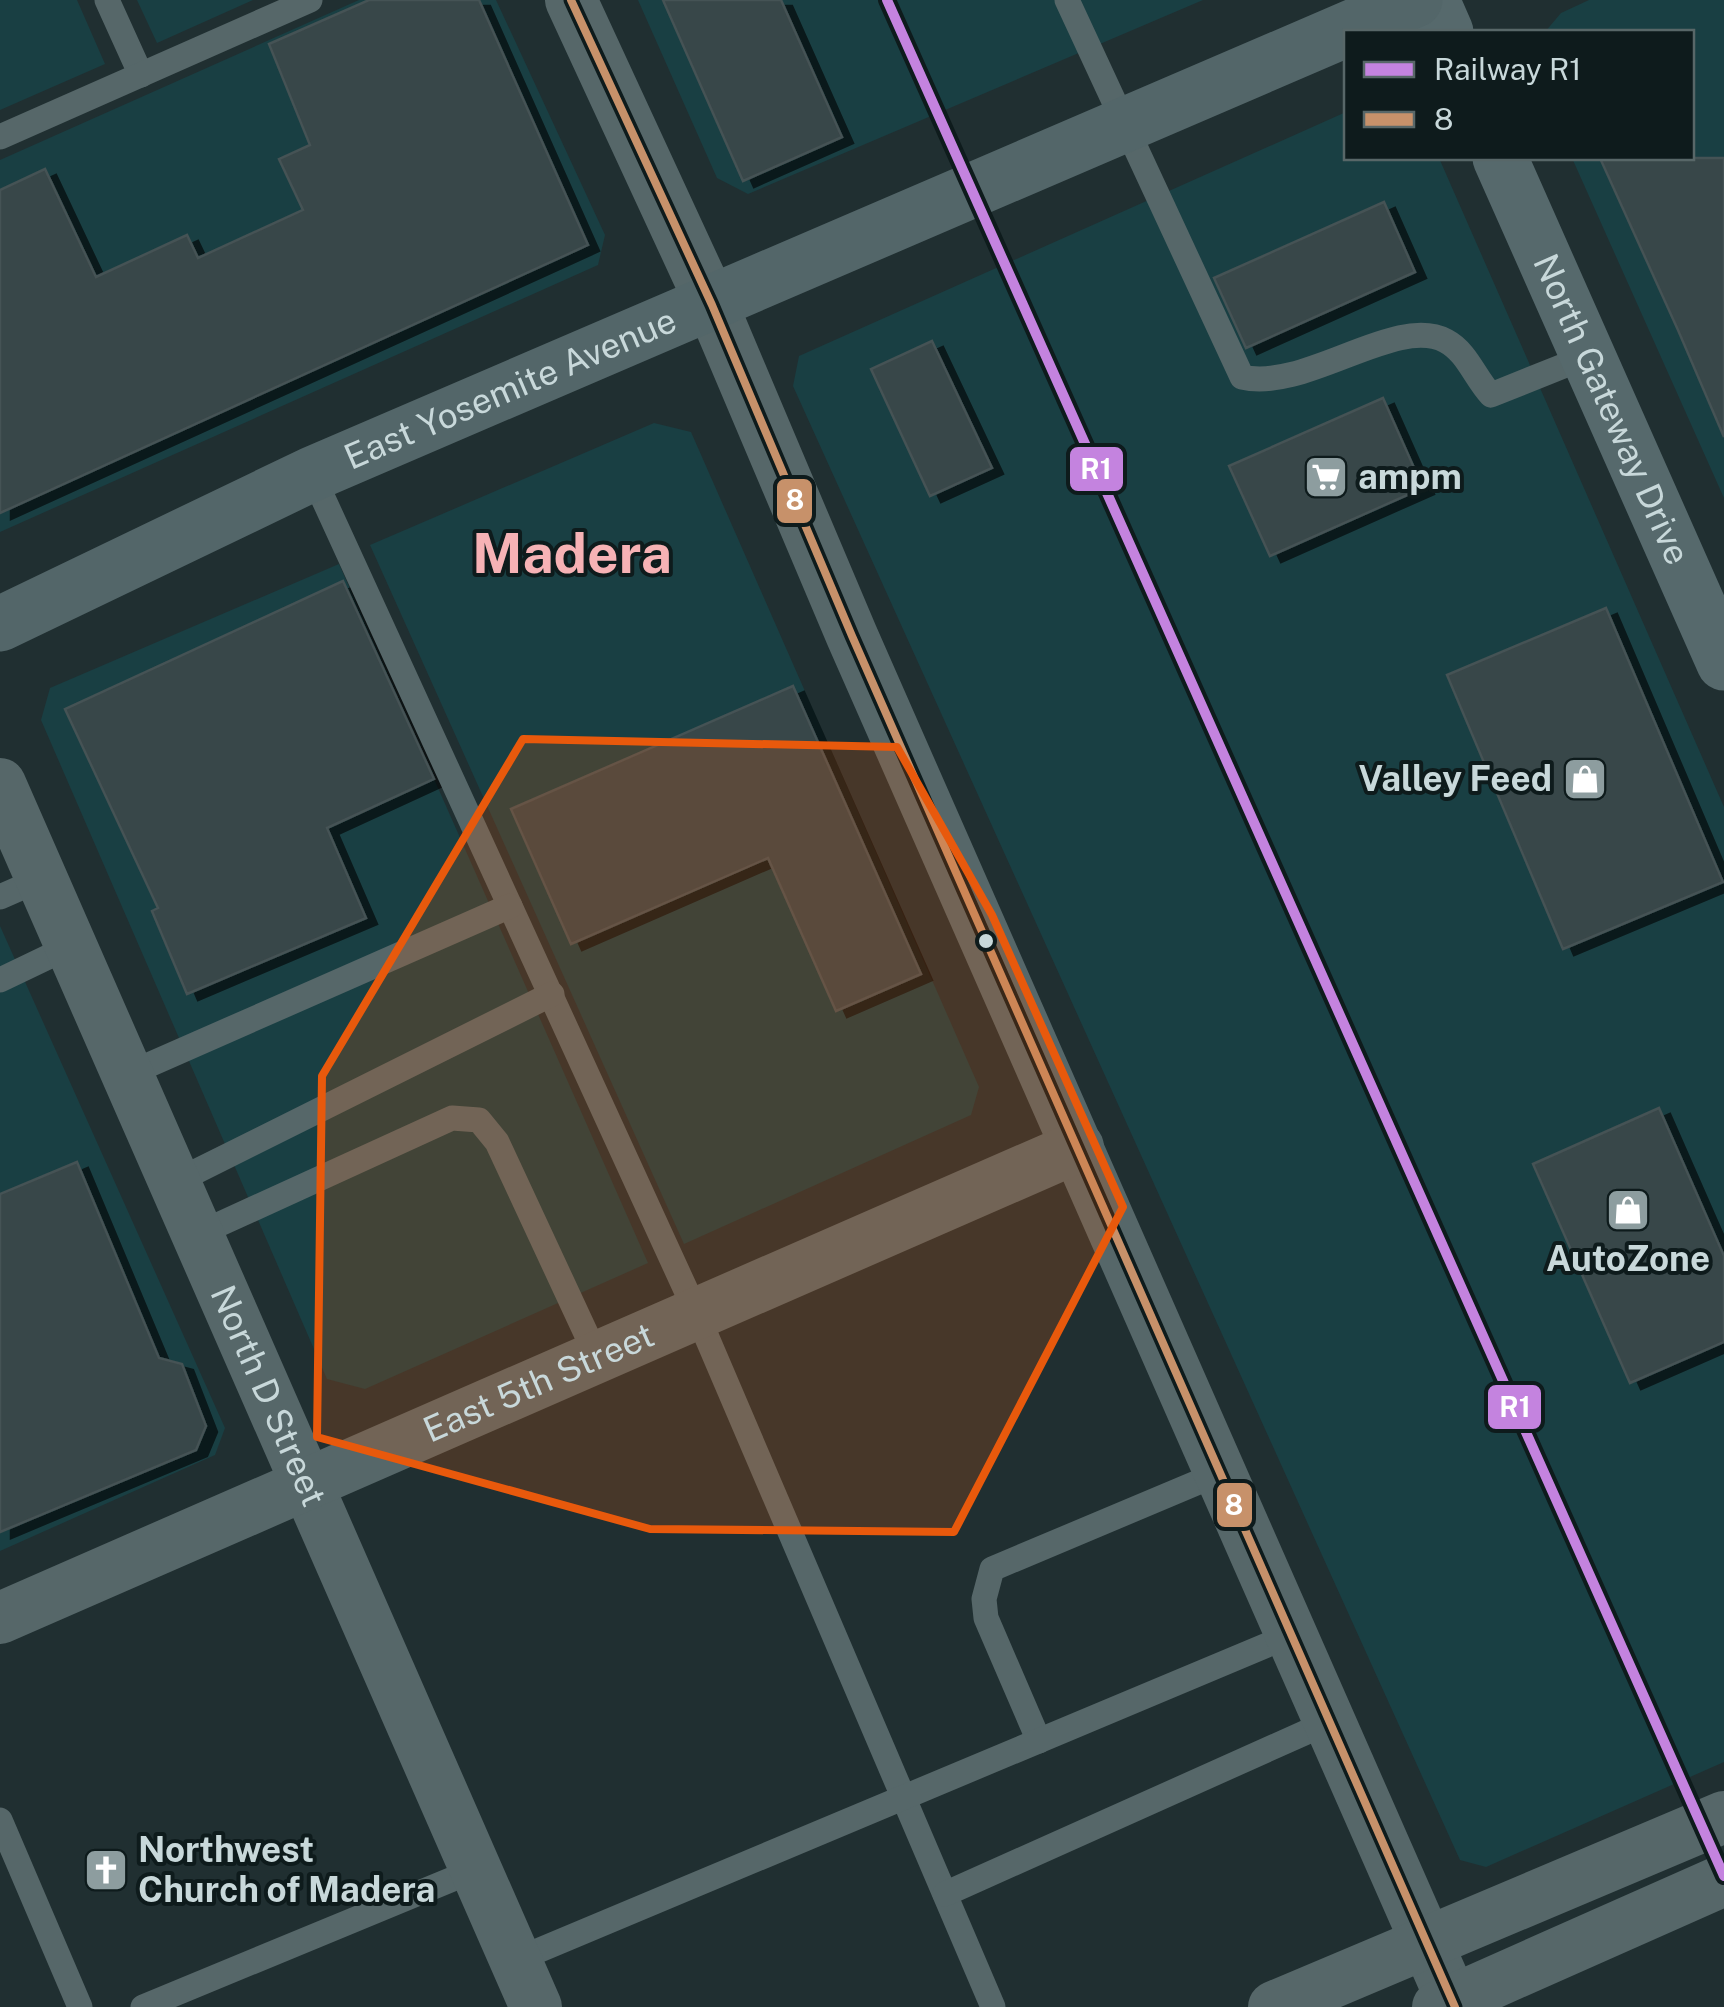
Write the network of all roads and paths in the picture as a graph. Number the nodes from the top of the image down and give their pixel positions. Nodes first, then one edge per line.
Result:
1 (107, 0) edge
2 (310, 0) edge
3 (571, 0) edge
4 (1068, 0) edge
5 (1416, 0) edge
6 (1432, 0) edge
7 (1344, 30) edge
8 (1345, 30) edge
9 (1445, 30) edge
10 (141, 75) junction
11 (1123, 124) junction
12 (0, 137) edge
13 (1501, 160) edge
14 (712, 305) junction
15 (1586, 358) junction
16 (312, 474) junction
17 (0, 624) edge
18 (1724, 662) edge
19 (0, 784) edge
20 (20, 888) edge
21 (510, 906) junction
22 (71, 946) junction
23 (0, 980) edge
24 (552, 994) junction
25 (126, 1075) junction
26 (1078, 1147) junction
27 (174, 1182) junction
28 (198, 1234) junction
29 (696, 1312) junction
30 (597, 1357) junction
31 (1220, 1473) junction
32 (308, 1484) junction
33 (0, 1618) edge
34 (1292, 1636) junction
35 (1329, 1722) junction
36 (1039, 1741) junction
37 (904, 1797) junction
38 (1724, 1817) edge
39 (0, 1820) edge
40 (477, 1868) junction
41 (1724, 1880) edge
42 (945, 1894) junction
43 (1426, 1942) junction
44 (516, 1960) junction
45 (1448, 2005) edge
46 (80, 2007) edge
47 (143, 2007) edge
48 (536, 2007) edge
49 (992, 2007) edge
50 (1274, 2007) edge

1 - 10 lane
2 - 10 lane
3 - 14 street
4 - 11 lane
5 - 8 main road, East Yosemite Avenue
6 - 9 main road
7 - 11 main road, East Yosemite Avenue
10 - 12 lane
11 - 14 main road, East Yosemite Avenue
11 - 15 lane
13 - 15 main road, North Gateway Drive
14 - 16 main road, East Yosemite Avenue
14 - 26 street
15 - 18 main road, North Gateway Drive
16 - 17 main road, East Yosemite Avenue
16 - 21 lane
19 - 20 street, North D Street
20 - 22 street, North D Street
21 - 24 lane
21 - 25 lane
22 - 23 lane
22 - 25 street, North D Street
24 - 27 lane
24 - 29 lane
25 - 27 street, North D Street
26 - 29 street, East 5th Street
26 - 31 street
27 - 28 street, North D Street
28 - 30 lane
28 - 32 street, North D Street
29 - 30 street, East 5th Street
29 - 37 lane
30 - 32 street, East 5th Street
31 - 34 street
31 - 36 lane
32 - 33 street, East 5th Street
32 - 40 street, North D Street
34 - 35 street
34 - 36 lane
35 - 42 lane
35 - 43 street
36 - 37 lane
37 - 42 lane
37 - 44 lane
38 - 43 street
39 - 46 lane
40 - 44 street, North D Street
40 - 47 lane
41 - 45 street
42 - 49 lane
43 - 45 street
43 - 50 street
44 - 48 street, North D Street

